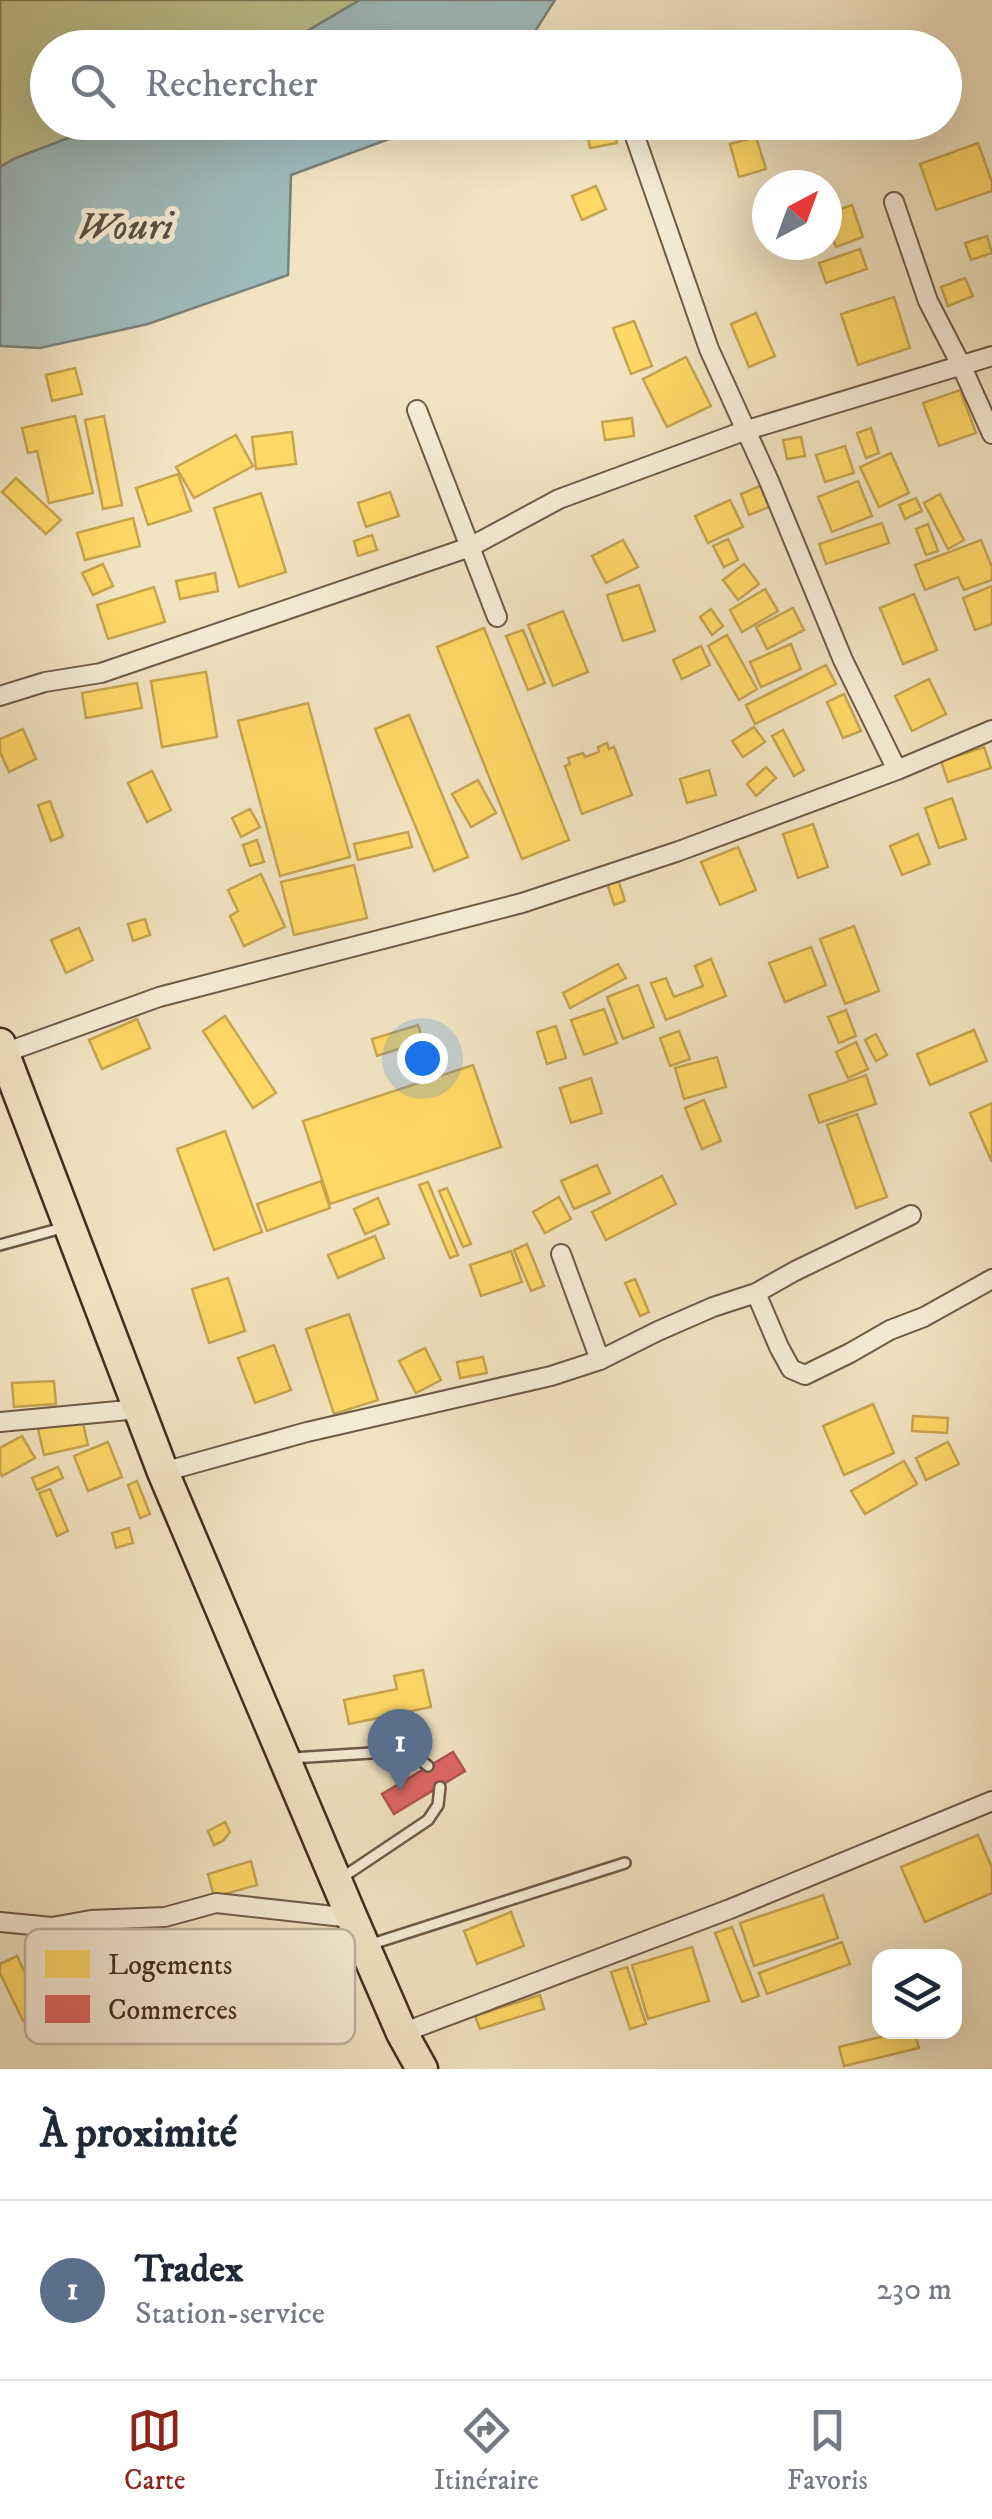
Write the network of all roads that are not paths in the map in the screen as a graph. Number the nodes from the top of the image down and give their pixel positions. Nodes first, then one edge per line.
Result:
1 (636, 140) edge
2 (894, 202) dead end
3 (992, 356) edge
4 (962, 366) junction
5 (417, 410) dead end
6 (744, 431) junction
7 (992, 434) edge
8 (470, 548) junction
9 (497, 617) dead end
10 (0, 696) edge
11 (992, 730) edge
12 (897, 770) junction
13 (2, 1048) edge
14 (911, 1216) dead end
15 (70, 1226) junction
16 (0, 1245) edge
17 (561, 1254) dead end
18 (992, 1279) edge
19 (756, 1293) junction
20 (600, 1360) junction
21 (140, 1409) junction
22 (0, 1422) edge
23 (163, 1472) junction
24 (284, 1758) junction
25 (428, 1766) dead end
26 (440, 1786) dead end
27 (992, 1802) edge
28 (625, 1863) dead end
29 (336, 1882) junction
30 (352, 1918) junction
31 (0, 1922) edge
32 (364, 1947) junction
33 (402, 2033) junction
34 (422, 2069) edge

1 - 6 street
2 - 4 street
3 - 4 street
4 - 6 street
4 - 7 street
5 - 8 street
6 - 8 street
6 - 12 street
8 - 9 street
8 - 10 street
11 - 12 street
12 - 13 street
13 - 15 highway
14 - 19 street
15 - 16 lane
15 - 21 highway
17 - 20 street
18 - 19 street
19 - 20 street
20 - 23 street
21 - 22 street
21 - 23 highway
23 - 24 highway
24 - 25 lane
24 - 29 highway
26 - 29 lane
27 - 33 street
28 - 32 lane
29 - 30 highway
30 - 31 street
30 - 32 highway
32 - 33 highway
33 - 34 highway

